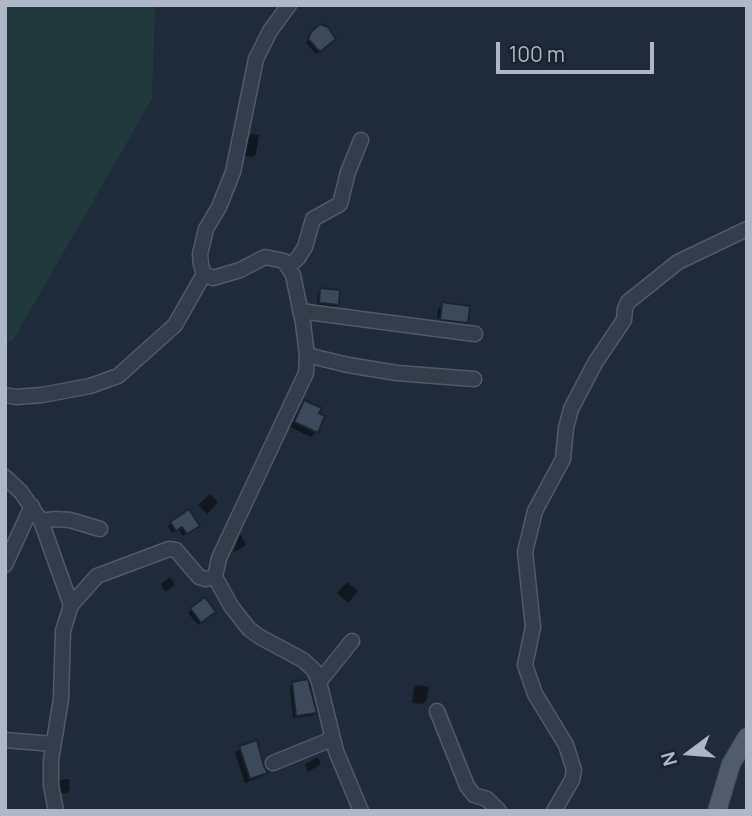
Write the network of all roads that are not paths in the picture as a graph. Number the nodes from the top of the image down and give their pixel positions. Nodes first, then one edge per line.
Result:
1 (289, 5) edge
2 (361, 140) dead end
3 (747, 229) edge
4 (289, 266) junction
5 (204, 274) junction
6 (300, 311) junction
7 (475, 334) dead end
8 (307, 355) junction
9 (474, 379) dead end
10 (5, 395) edge
11 (5, 477) edge
12 (32, 506) junction
13 (41, 521) junction
14 (100, 528) dead end
15 (5, 565) edge
16 (215, 577) junction
17 (71, 605) junction
18 (352, 641) dead end
19 (319, 682) junction
20 (437, 710) dead end
21 (747, 737) edge
22 (332, 739) junction
23 (5, 740) edge
24 (53, 744) junction
25 (273, 763) dead end
26 (56, 811) edge
27 (361, 811) edge
28 (499, 811) edge
29 (554, 811) edge
30 (717, 811) edge

1 - 5 street
2 - 4 street
3 - 29 street
4 - 5 street
4 - 6 street
5 - 10 street
6 - 7 street
6 - 8 street
8 - 9 street
8 - 16 street
11 - 12 street
12 - 13 street
12 - 15 street
13 - 14 street
13 - 17 street
16 - 17 street
16 - 19 street
17 - 24 street
18 - 19 street
19 - 22 street
20 - 28 street
21 - 30 main road
22 - 25 street
22 - 27 street
23 - 24 street
24 - 26 street

